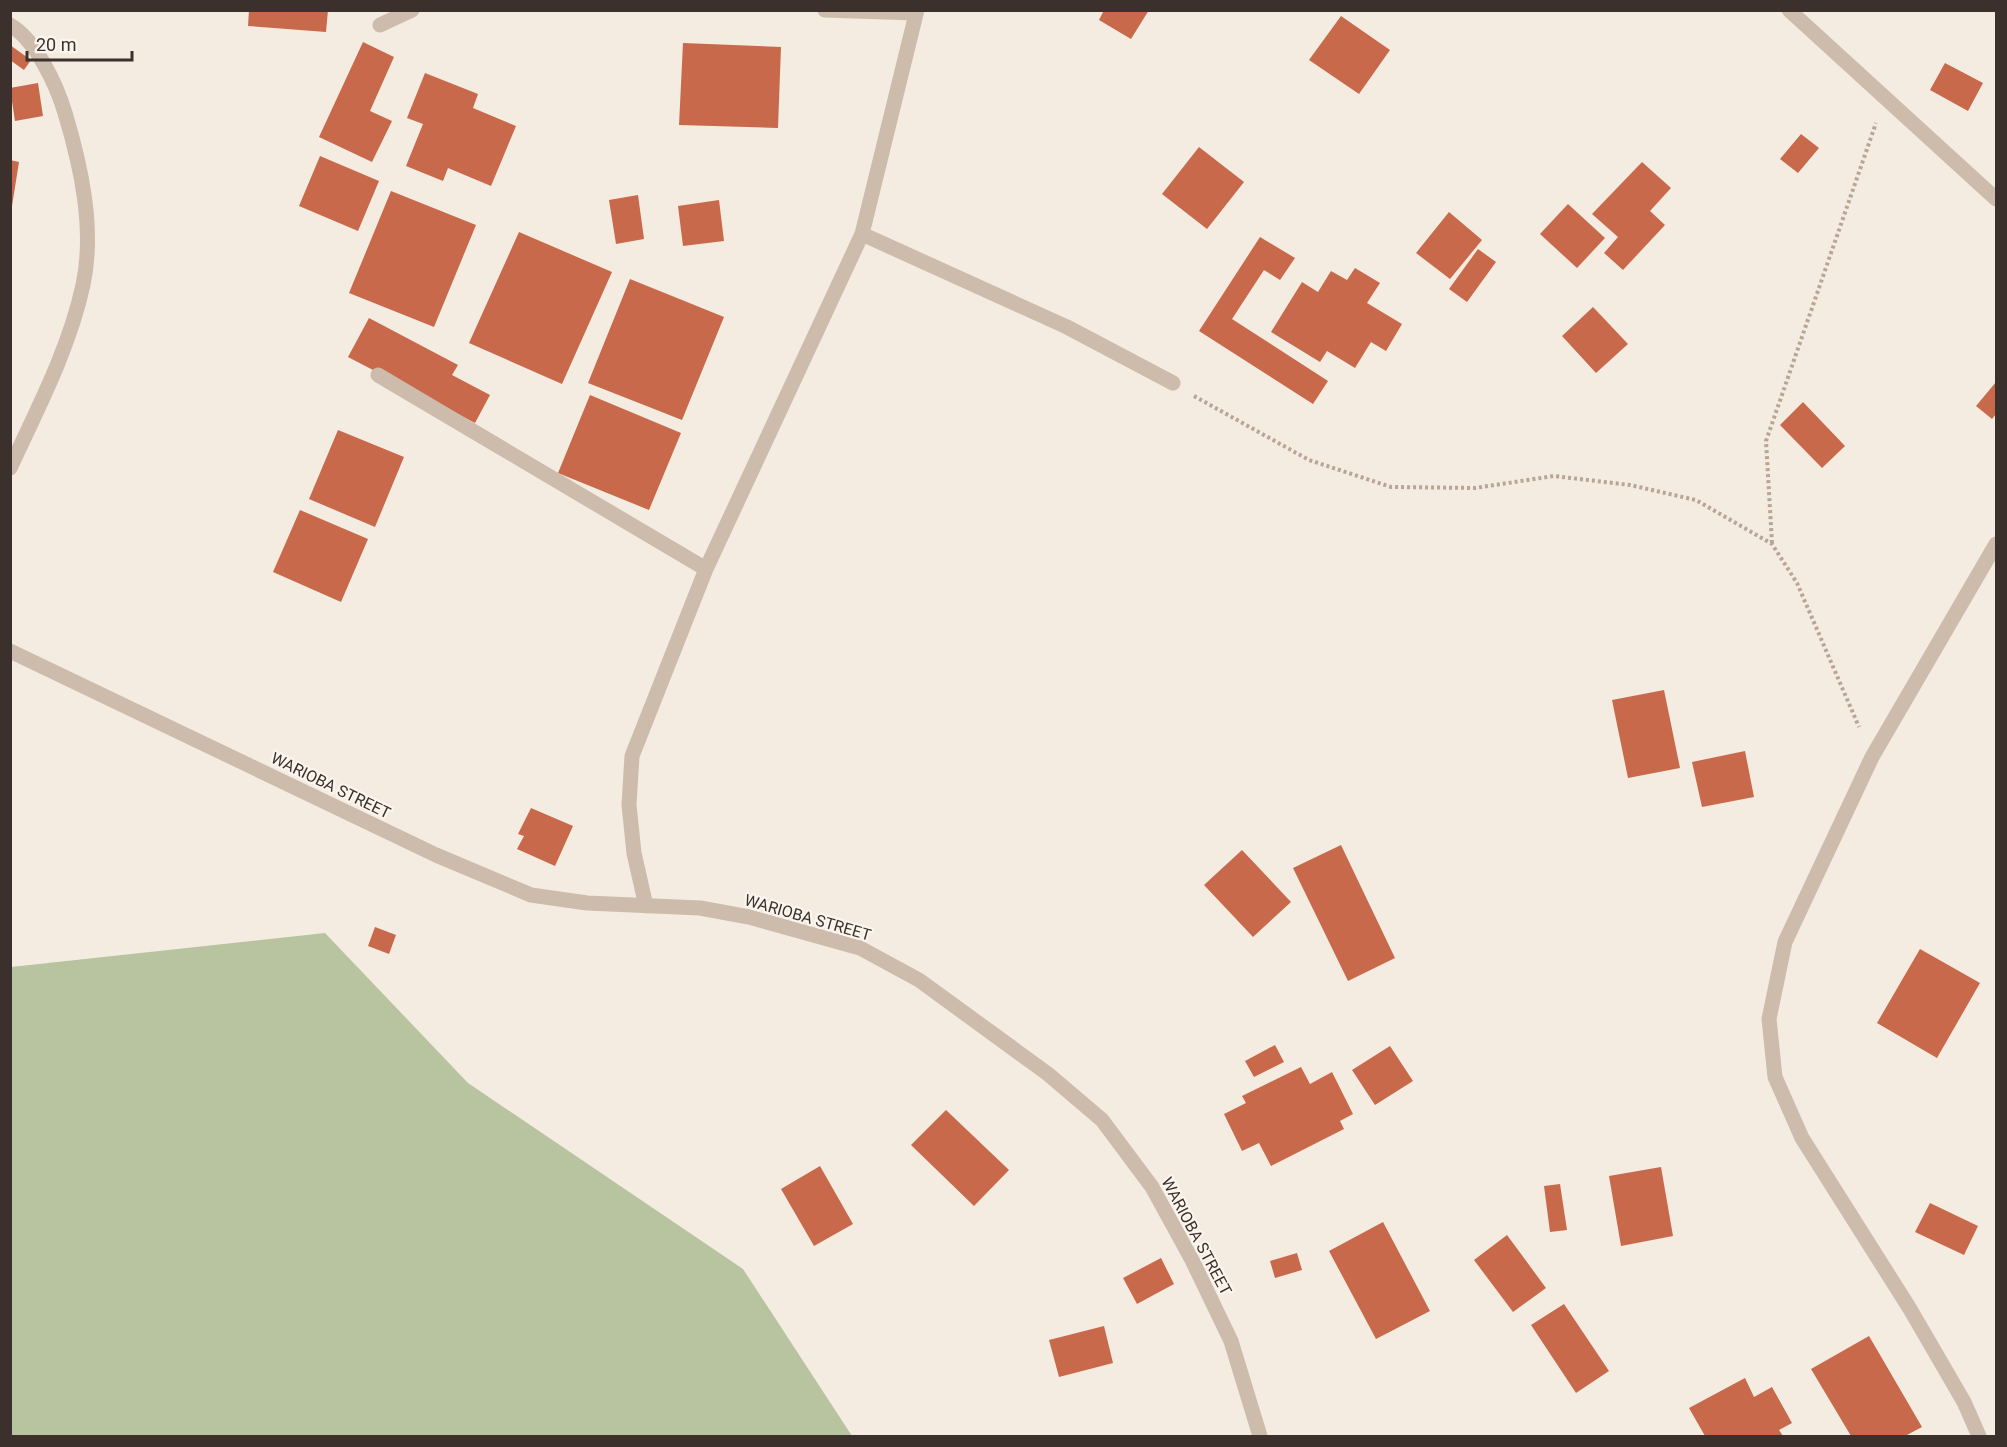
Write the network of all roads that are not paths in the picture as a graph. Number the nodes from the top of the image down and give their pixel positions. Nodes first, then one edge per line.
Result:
1 (412, 10) edge
2 (825, 10) edge
3 (1789, 10) edge
4 (916, 12) edge
5 (10, 25) edge
6 (380, 26) dead end
7 (1996, 199) edge
8 (862, 234) junction
9 (378, 375) dead end
10 (1173, 383) road end
11 (10, 468) edge
12 (1996, 544) edge
13 (706, 569) junction
14 (10, 651) edge
15 (646, 906) junction
16 (1260, 1437) edge
17 (1979, 1437) edge

1 - 6 street
2 - 4 street
3 - 7 street
4 - 8 street
5 - 11 street
8 - 10 street
8 - 13 street
9 - 13 street
12 - 17 street
13 - 15 street
14 - 15 street, WARIOBA STREET
15 - 16 street, WARIOBA STREET

